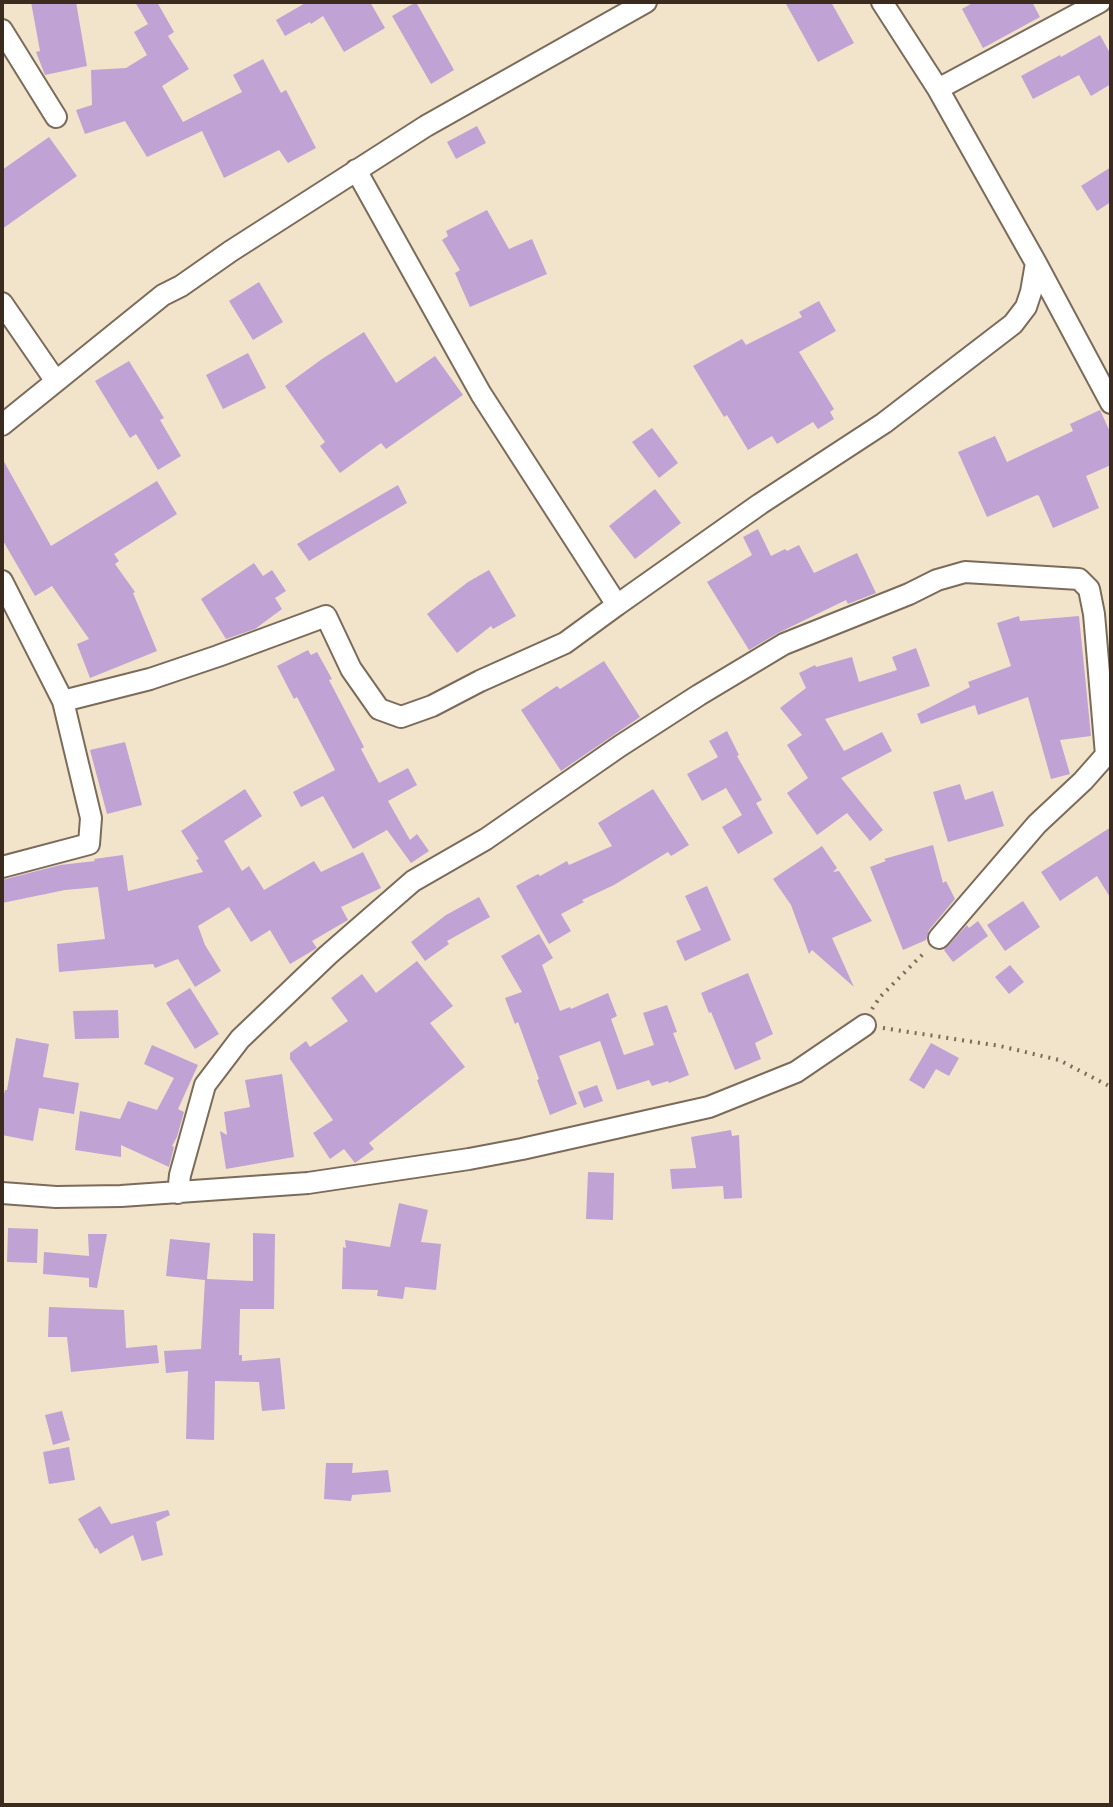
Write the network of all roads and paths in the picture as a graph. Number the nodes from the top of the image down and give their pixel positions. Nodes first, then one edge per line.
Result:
1 (646, 2) edge
2 (882, 2) edge
3 (1100, 2) edge
4 (2, 30) edge
5 (938, 89) junction
6 (56, 117) dead end
7 (356, 170) junction
8 (1036, 263) junction
9 (2, 303) edge
10 (55, 380) junction
11 (1111, 403) edge
12 (2, 425) edge
13 (2, 581) edge
14 (617, 605) junction
15 (63, 701) junction
16 (1109, 755) edge
17 (2, 867) edge
18 (939, 938) joint
19 (865, 1025) junction
20 (1111, 1087) edge
21 (2, 1193) edge
22 (178, 1193) junction

1 - 7 street
2 - 5 street
3 - 5 street
4 - 6 street
5 - 8 street
7 - 10 street
7 - 14 street
8 - 11 street
8 - 14 street
9 - 10 street
10 - 12 street
13 - 15 street
14 - 15 street
15 - 17 street
16 - 18 street
16 - 22 street
18 - 19 path
19 - 20 path
19 - 22 street
21 - 22 street

